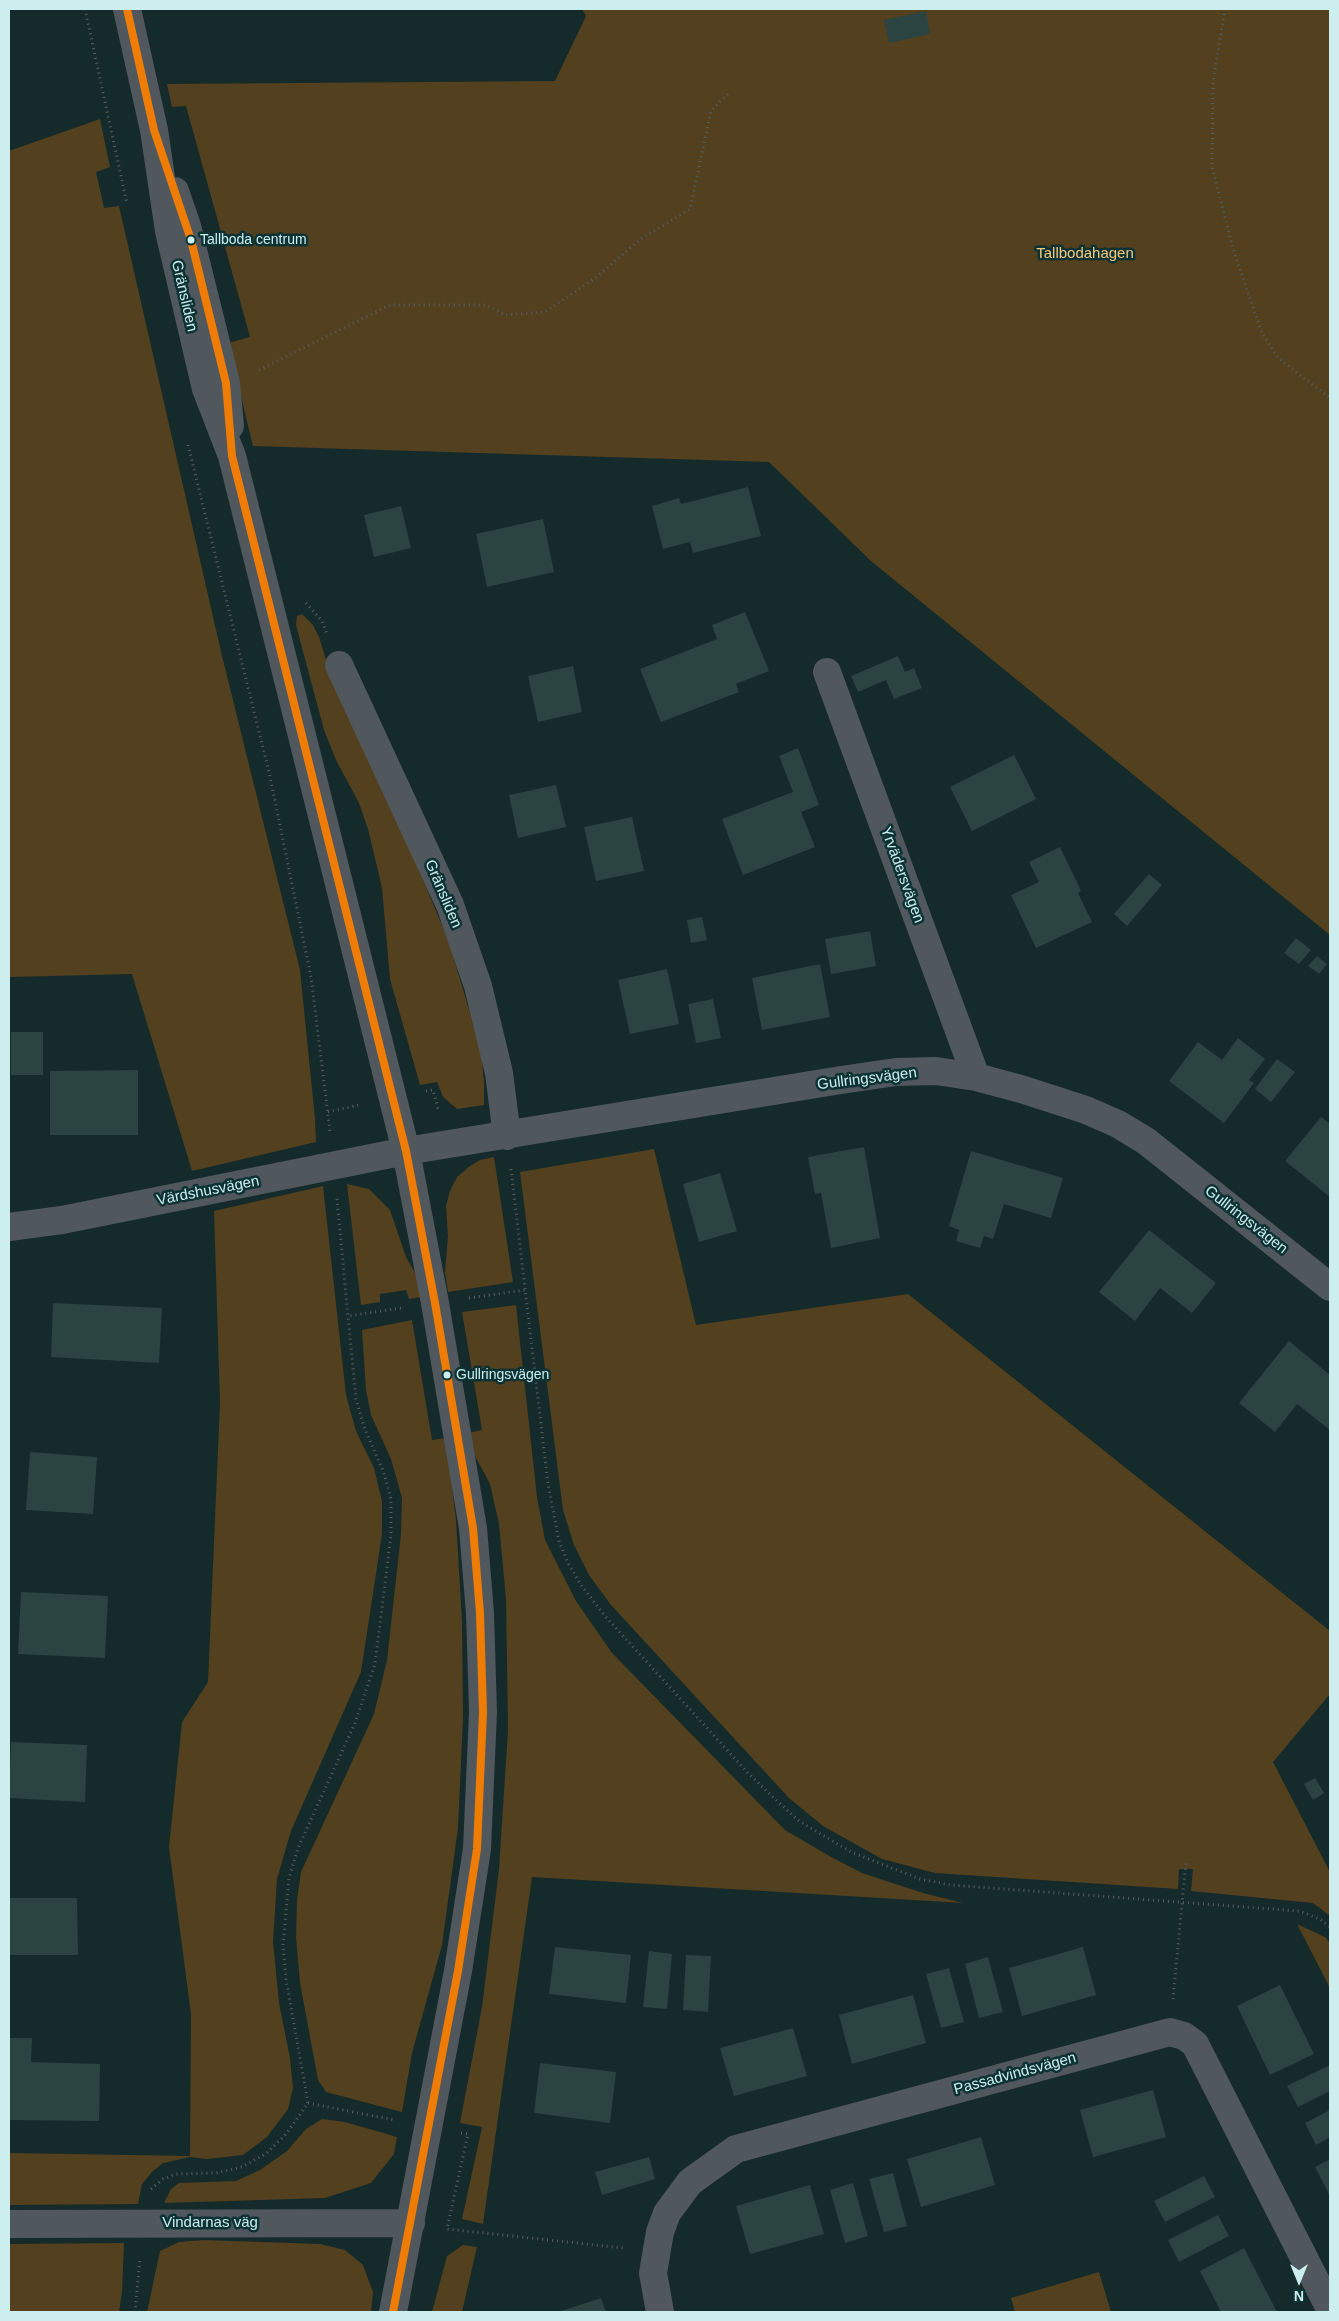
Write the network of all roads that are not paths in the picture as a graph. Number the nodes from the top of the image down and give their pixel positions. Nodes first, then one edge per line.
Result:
1 (127, 9) edge
2 (339, 665) dead end
3 (828, 672) dead end
4 (976, 1077) junction
5 (507, 1136) junction
6 (406, 1151) junction
7 (9, 1227) edge
8 (1330, 1287) edge
9 (411, 2222) junction
10 (9, 2224) edge
11 (1330, 2309) edge
12 (394, 2312) edge
13 (660, 2312) edge

1 - 6 street, Gränsliden
2 - 5 street, Gränsliden
3 - 4 street, Yrvädersvägen
4 - 5 street, Gullringsvägen
4 - 8 street, Gullringsvägen
5 - 6 street, Gullringsvägen
6 - 7 street, Värdshusvägen
6 - 9 street, Gränsliden
9 - 10 street, Vindarnas väg
9 - 12 street, Gränsliden
11 - 13 street, Passadvindsvägen

